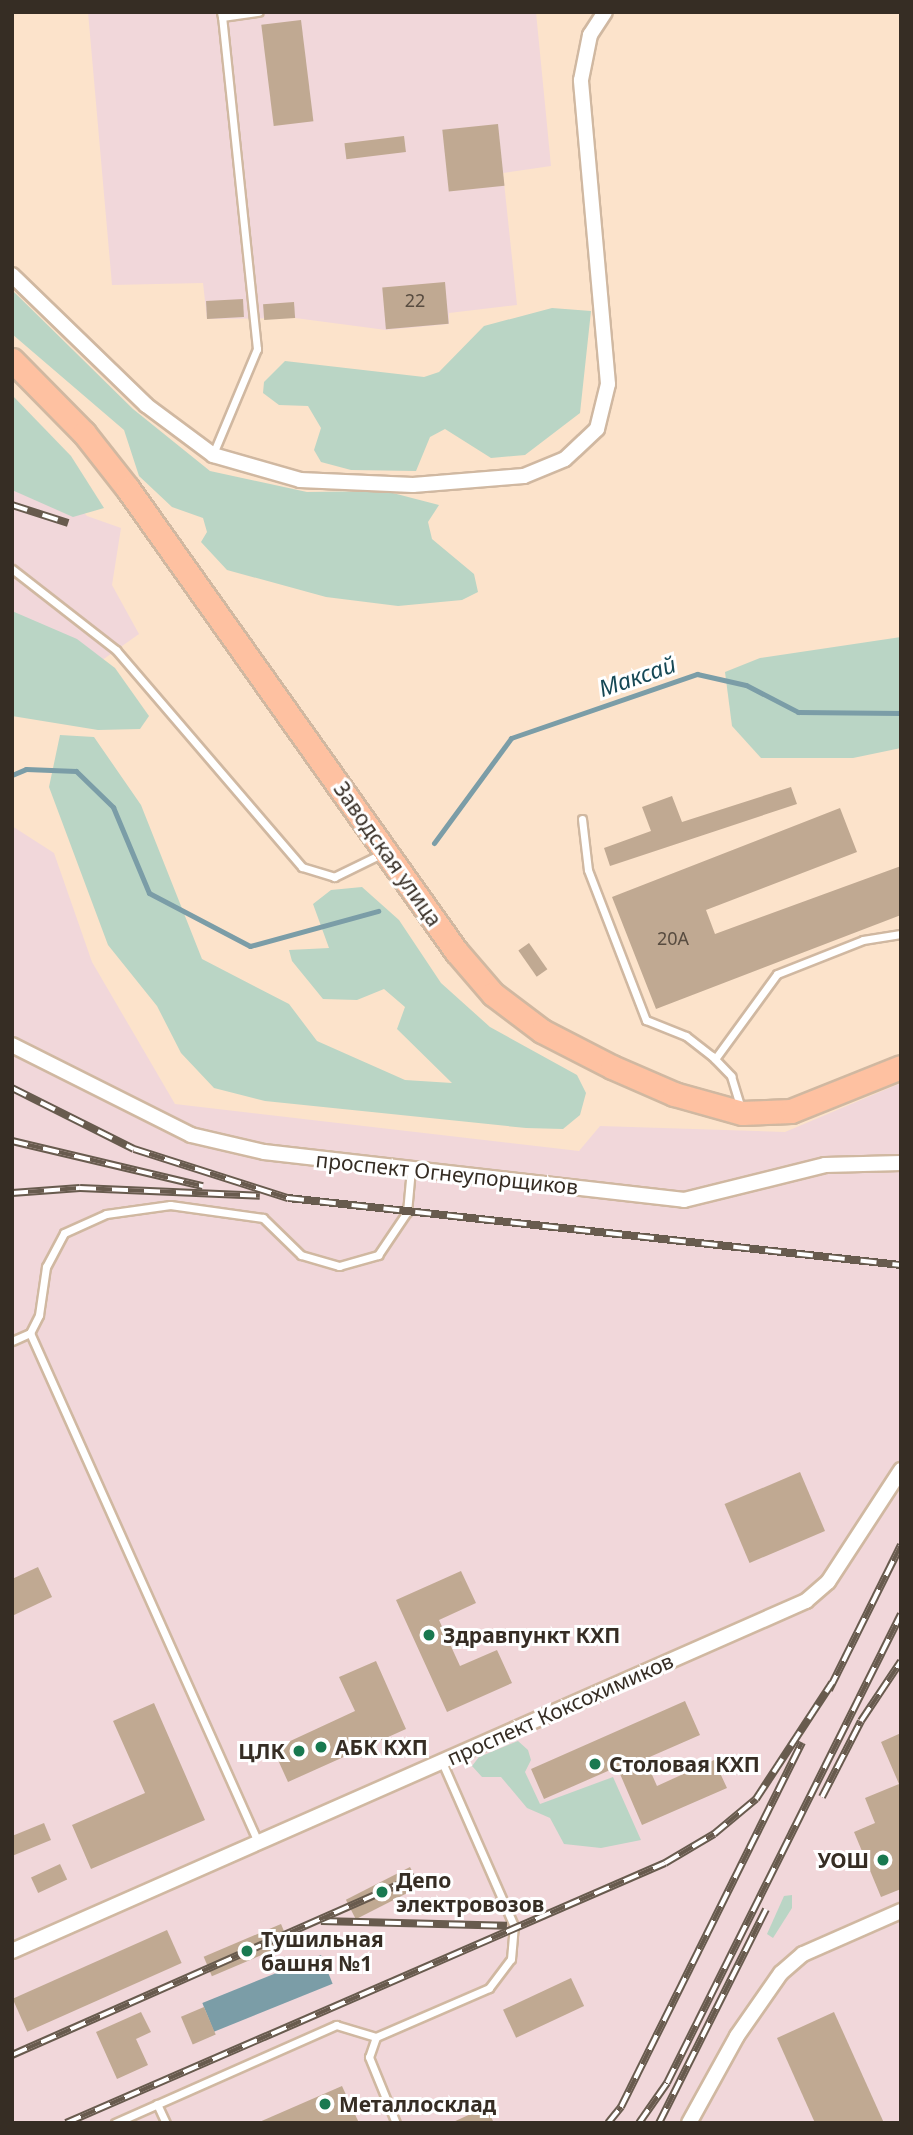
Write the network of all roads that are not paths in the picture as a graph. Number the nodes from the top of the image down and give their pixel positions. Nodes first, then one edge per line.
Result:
1 (259, 12) edge
2 (586, 12) edge
3 (222, 15) edge
4 (602, 17) edge
5 (12, 275) edge
6 (12, 360) edge
7 (213, 454) junction
8 (12, 569) edge
9 (582, 819) dead end
10 (387, 851) junction
11 (901, 934) edge
12 (12, 1045) edge
13 (715, 1059) junction
14 (901, 1067) edge
15 (742, 1113) junction
16 (901, 1163) edge
17 (411, 1169) junction
18 (30, 1333) junction
19 (12, 1341) edge
20 (901, 1470) edge
21 (442, 1762) junction
22 (258, 1843) junction
23 (901, 1911) edge
24 (12, 1951) edge
25 (376, 2037) junction
26 (158, 2104) junction
27 (115, 2123) edge
28 (166, 2123) edge
29 (396, 2123) edge
30 (689, 2123) edge

1 - 3 lane
2 - 4 street
3 - 7 lane
4 - 7 street
5 - 7 street
6 - 10 main road, Заводская улица
8 - 10 lane
9 - 13 lane
10 - 15 main road, Заводская улица
11 - 13 lane
12 - 17 street, проспект Огнеупорщиков
13 - 15 lane
14 - 15 main road, Заводская улица
16 - 17 street, проспект Огнеупорщиков
17 - 18 lane
18 - 19 lane
18 - 22 lane
20 - 21 street, проспект Коксохимиков
21 - 22 street, проспект Коксохимиков
21 - 25 lane
22 - 24 street, проспект Коксохимиков
23 - 30 street
25 - 26 lane
25 - 29 lane
26 - 27 lane
26 - 28 lane

